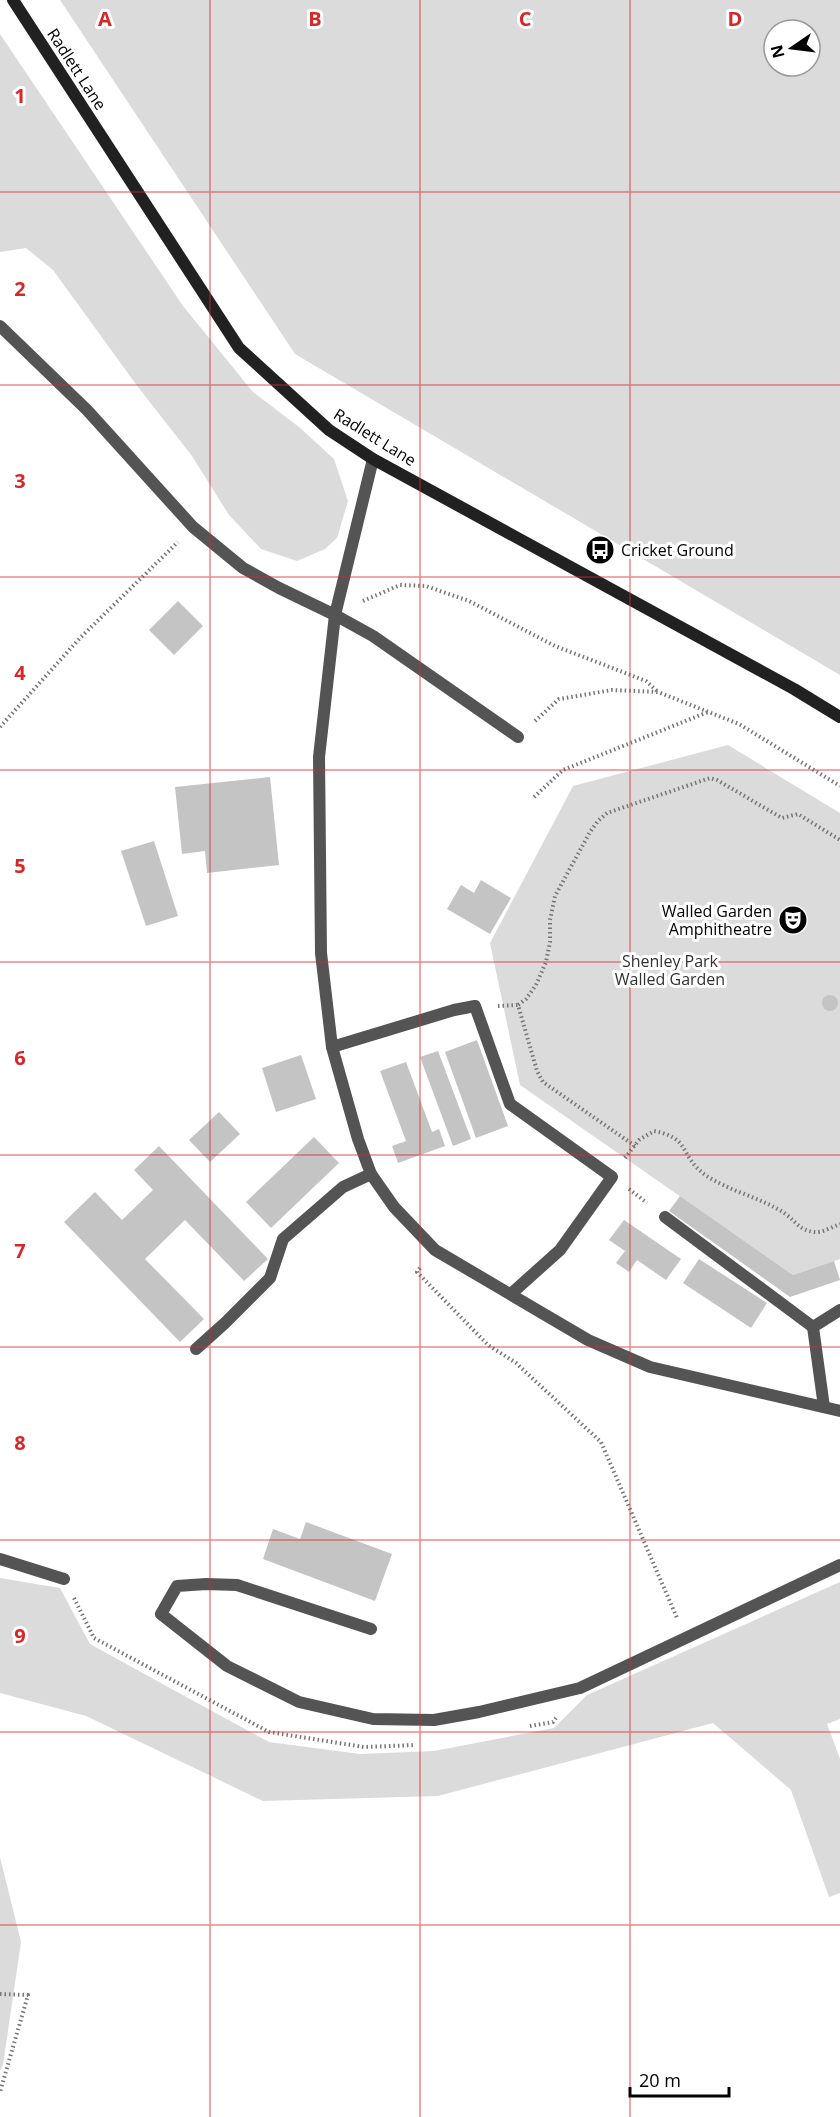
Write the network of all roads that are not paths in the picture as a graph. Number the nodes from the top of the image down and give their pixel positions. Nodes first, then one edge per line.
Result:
1 (12, 0) edge
2 (0, 326) edge
3 (373, 459) junction
4 (335, 615) junction
5 (840, 717) edge
6 (519, 736) road end
7 (332, 1047) junction
8 (371, 1174) junction
9 (665, 1217) road end
10 (512, 1293) junction
11 (840, 1310) edge
12 (813, 1327) junction
13 (196, 1348) dead end
14 (824, 1407) junction
15 (840, 1411) edge
16 (0, 1559) edge
17 (840, 1565) edge
18 (64, 1579) dead end
19 (371, 1629) dead end

1 - 3 street, Radlett Lane
2 - 4 lane
3 - 4 lane
3 - 5 street, Radlett Lane
4 - 6 lane
4 - 7 lane
7 - 8 lane
7 - 10 lane
8 - 10 lane
8 - 13 lane
9 - 12 lane
10 - 14 lane
11 - 12 lane
12 - 14 lane
14 - 15 lane
16 - 18 lane
17 - 19 lane

